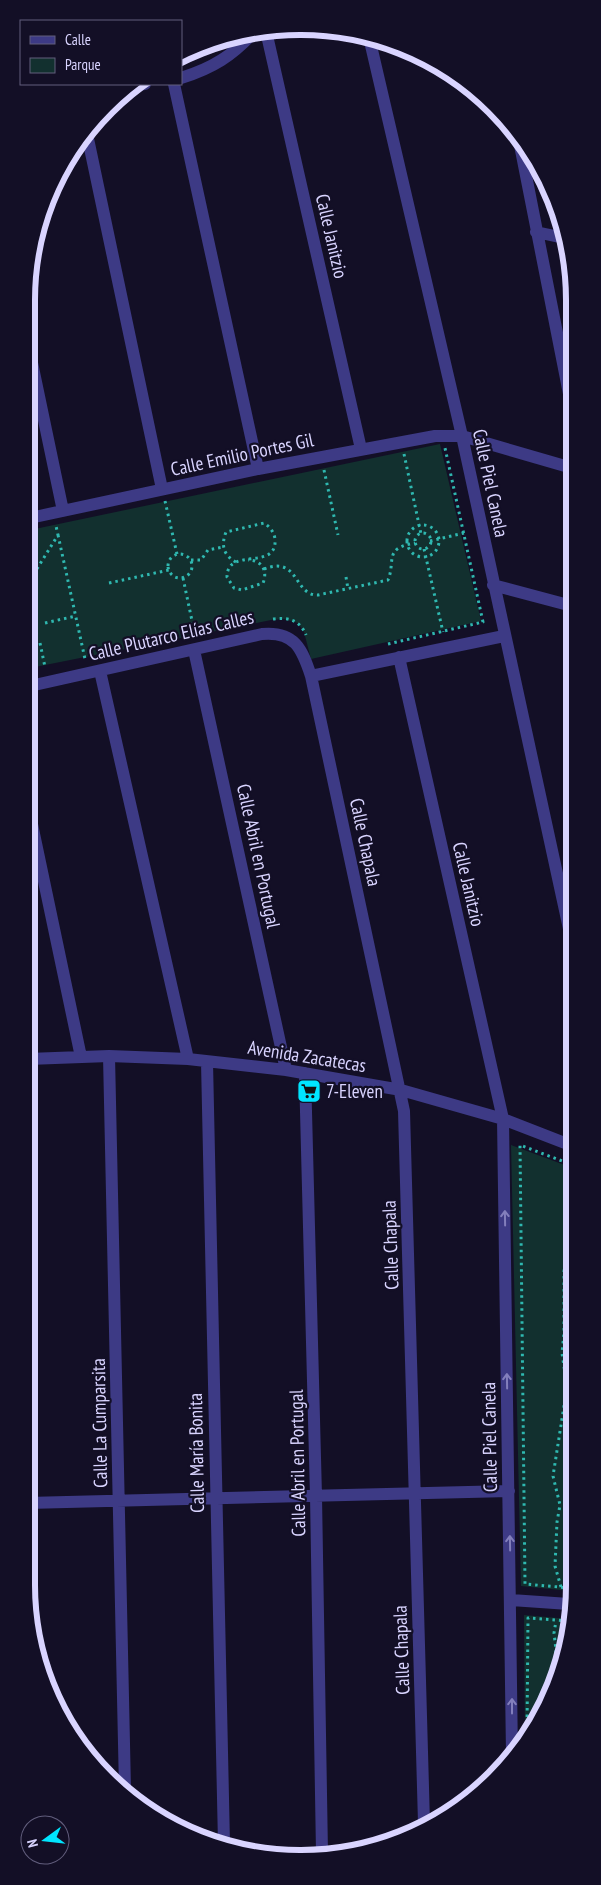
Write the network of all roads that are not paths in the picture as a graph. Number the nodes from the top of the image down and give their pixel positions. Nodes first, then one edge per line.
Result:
1 (267, 37) edge
2 (247, 40) edge
3 (371, 45) edge
4 (182, 78) edge
5 (174, 85) edge
6 (88, 141) edge
7 (520, 152) edge
8 (536, 232) junction
9 (558, 237) edge
10 (35, 377) edge
11 (566, 380) edge
12 (462, 436) junction
13 (361, 449) junction
14 (566, 466) edge
15 (258, 469) junction
16 (163, 495) junction
17 (64, 516) junction
18 (35, 518) edge
19 (493, 585) junction
20 (566, 604) edge
21 (504, 636) junction
22 (194, 650) junction
23 (399, 657) junction
24 (100, 671) junction
25 (311, 676) junction
26 (35, 685) edge
27 (35, 838) edge
28 (566, 915) edge
29 (109, 1056) junction
30 (81, 1057) junction
31 (35, 1059) edge
32 (188, 1059) junction
33 (207, 1062) junction
34 (286, 1070) junction
35 (305, 1073) junction
36 (401, 1090) junction
37 (503, 1119) junction
38 (566, 1143) edge
39 (509, 1491) junction
40 (415, 1494) junction
41 (316, 1496) junction
42 (216, 1498) junction
43 (120, 1500) junction
44 (35, 1503) edge
45 (512, 1600) junction
46 (565, 1604) edge
47 (512, 1745) edge
48 (124, 1783) edge
49 (424, 1819) edge
50 (224, 1839) edge
51 (322, 1849) edge

1 - 13 street, Calle Janitzio
2 - 4 street
3 - 12 street, Calle Piel Canela
5 - 15 street
6 - 16 street
7 - 8 street
8 - 9 street
8 - 11 street
10 - 17 street
12 - 13 street, Calle Emilio Portes Gil
12 - 14 street, Calle Emilio Portes Gil
12 - 19 street, Calle Piel Canela
13 - 15 street, Calle Emilio Portes Gil
15 - 16 street, Calle Emilio Portes Gil
16 - 17 street, Calle Emilio Portes Gil
17 - 18 street, Calle Emilio Portes Gil
19 - 20 street
19 - 21 street, Calle Piel Canela
21 - 23 street
21 - 28 street, Calle Piel Canela
22 - 24 street, Calle Plutarco Elías Calles
22 - 25 street, Calle Plutarco Elías Calles
22 - 34 street, Calle Abril en Portugal
23 - 25 street
23 - 37 street, Calle Janitzio
24 - 26 street, Calle Plutarco Elías Calles
24 - 32 street
25 - 36 street, Calle Chapala
27 - 30 street
29 - 30 street, Avenida Zacatecas
29 - 32 street, Avenida Zacatecas
29 - 43 street, Calle La Cumparsita
30 - 31 street, Avenida Zacatecas
32 - 33 street, Avenida Zacatecas
33 - 34 street, Avenida Zacatecas
33 - 42 street, Calle María Bonita
34 - 35 street, Avenida Zacatecas
35 - 36 street, Avenida Zacatecas
35 - 41 street, Calle Abril en Portugal
36 - 37 street, Avenida Zacatecas
36 - 40 street, Calle Chapala
37 - 38 street, Avenida Zacatecas
39 -> 37 street, Calle Piel Canela
39 - 40 street
45 -> 39 street, Calle Piel Canela
40 - 41 street
40 - 49 street, Calle Chapala
41 - 42 street
41 - 51 street, Calle Abril en Portugal
42 - 43 street
42 - 50 street, Calle María Bonita
43 - 44 street
43 - 48 street, Calle La Cumparsita
45 - 46 street
47 -> 45 street, Calle Piel Canela

